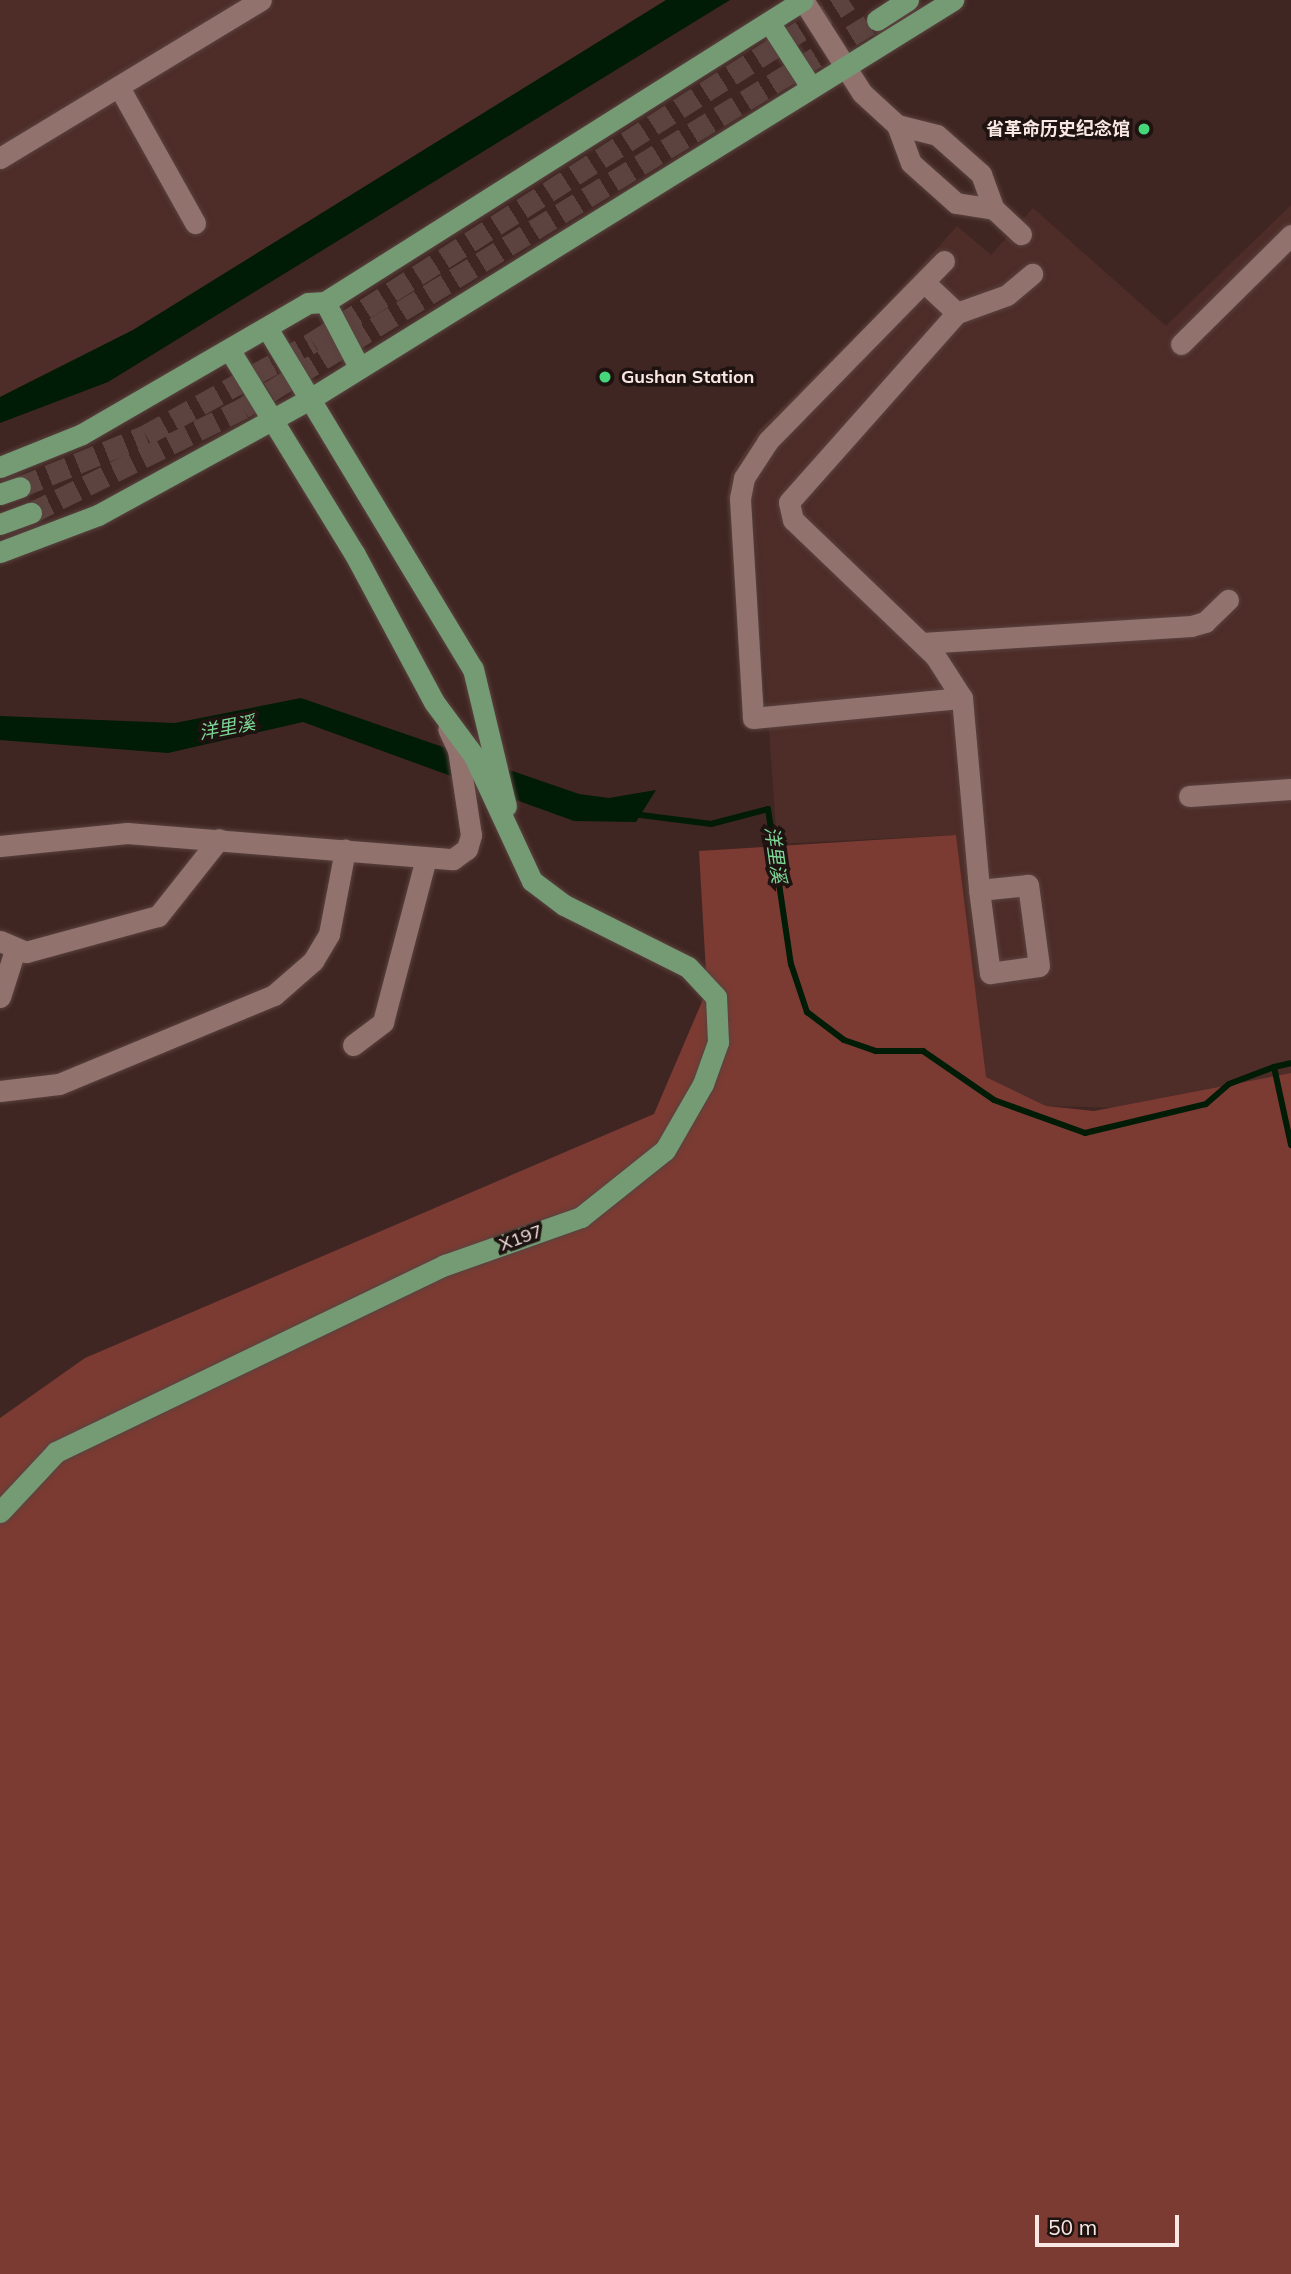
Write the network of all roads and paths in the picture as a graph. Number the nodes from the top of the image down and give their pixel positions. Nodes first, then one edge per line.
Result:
1 (261, 0) edge
2 (803, 0) edge
3 (908, 0) edge
4 (953, 0) edge
5 (877, 20) tunnel mouth
6 (769, 22) junction
7 (846, 67) junction
8 (119, 87) junction
9 (811, 87) junction
10 (897, 125) junction
11 (0, 158) edge
12 (994, 209) junction
13 (195, 223) dead end
14 (1021, 234) dead end
15 (1291, 235) edge
16 (944, 261) dead end
17 (1032, 274) dead end
18 (925, 283) junction
19 (325, 302) junction
20 (957, 313) junction
21 (267, 328) junction
22 (1181, 344) dead end
23 (230, 351) junction
24 (359, 367) junction
25 (310, 398) junction
26 (273, 420) junction
27 (0, 467) edge
28 (31, 513) tunnel mouth
29 (0, 524) edge
30 (0, 552) edge
31 (1228, 600) dead end
32 (922, 643) junction
33 (962, 698) junction
34 (466, 753) junction
35 (1291, 789) edge
36 (1189, 796) dead end
37 (502, 809) junction
38 (219, 839) junction
39 (0, 846) edge
40 (345, 850) junction
41 (425, 862) junction
42 (979, 890) junction
43 (7, 945) edge
44 (0, 997) edge
45 (353, 1045) dead end
46 (0, 1091) edge
47 (0, 1512) edge

1 - 8 street
2 - 6 main road
2 - 7 street
3 - 5 main road
4 - 7 main road
6 - 9 main road
6 - 19 main road
7 - 9 main road
7 - 10 street
8 - 11 street
8 - 13 street
9 - 24 main road
10 - 12 street
10 - 12 street
12 - 14 street
15 - 22 street
16 - 18 street
17 - 20 street
18 - 20 street
18 - 33 street
19 - 21 main road
19 - 24 main road
20 - 32 street
21 - 23 main road
21 - 25 main road
23 - 26 main road
23 - 27 main road
24 - 25 main road
25 - 26 main road
25 - 37 main road
26 - 30 main road
26 - 34 main road
28 - 29 main road
31 - 32 street
32 - 33 street
33 - 42 street
34 - 37 main road
34 - 41 street
35 - 36 street
37 - 47 main road, X197 / X197
38 - 39 street
38 - 40 street
38 - 43 street
40 - 41 street
40 - 46 street
41 - 45 street
42 - 42 street
43 - 44 street

